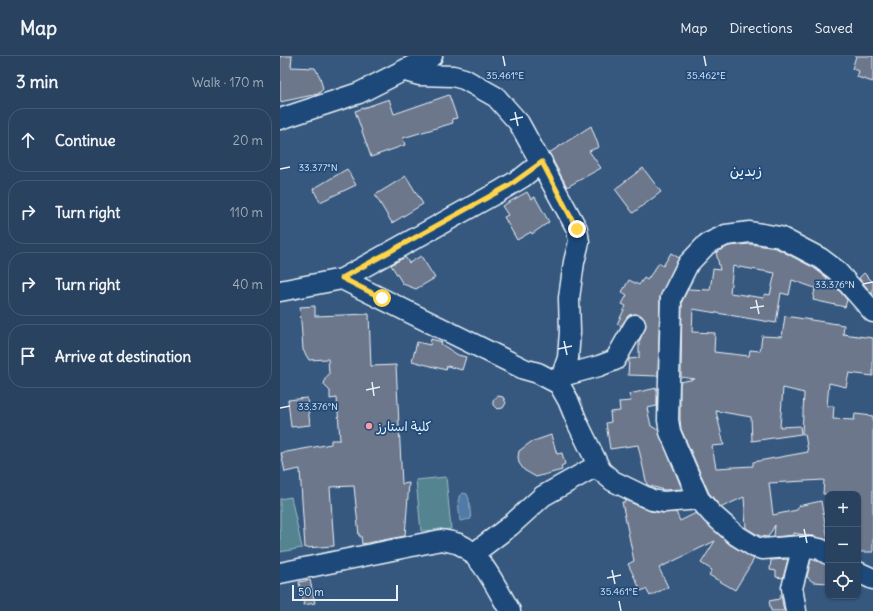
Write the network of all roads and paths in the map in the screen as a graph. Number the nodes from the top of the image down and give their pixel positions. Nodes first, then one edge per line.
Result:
1 (432, 56) edge
2 (405, 71) junction
3 (280, 119) edge
4 (542, 162) junction
5 (342, 278) junction
6 (280, 291) edge
7 (873, 312) edge
8 (635, 325) dead end
9 (561, 380) junction
10 (598, 465) junction
11 (699, 499) junction
12 (803, 546) junction
13 (825, 552) edge
14 (473, 554) junction
15 (280, 573) edge
16 (861, 574) edge
17 (873, 580) edge
18 (510, 611) edge
19 (796, 611) edge

1 - 2 street
2 - 3 street
2 - 4 street
4 - 5 street
4 - 9 street
5 - 6 street
5 - 9 street
7 - 11 street
8 - 9 street
9 - 10 street
10 - 11 street
10 - 14 street
11 - 12 street
12 - 13 street
12 - 19 street
14 - 15 street
14 - 18 street
16 - 17 street

